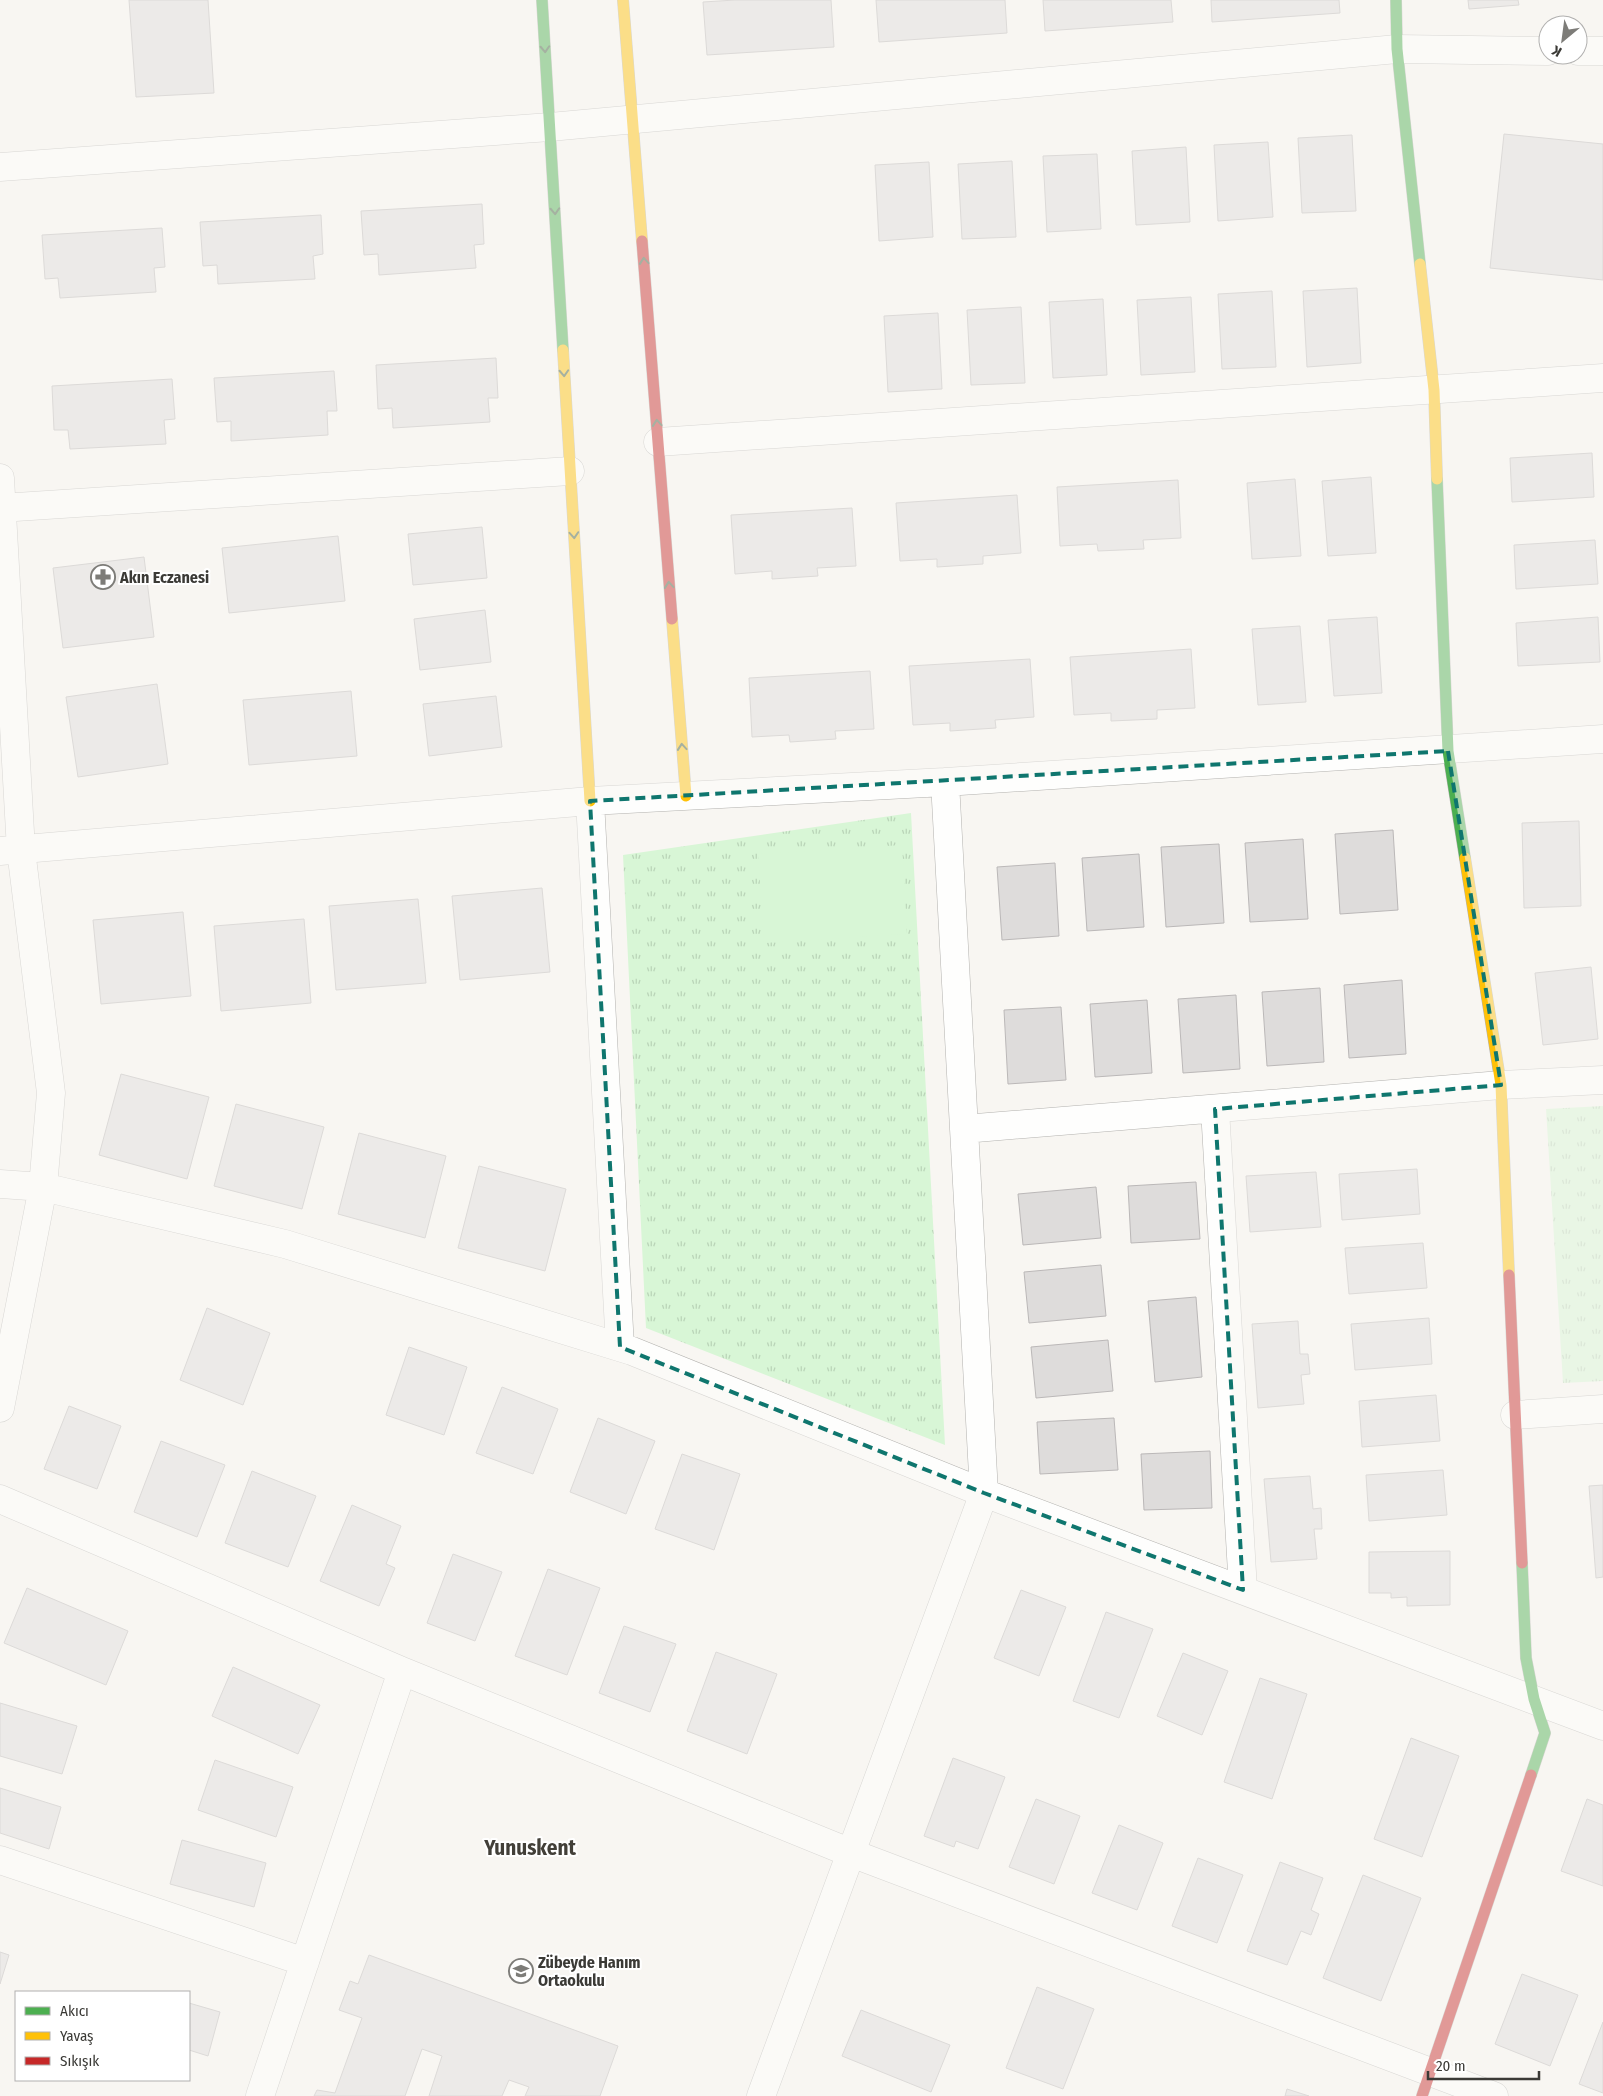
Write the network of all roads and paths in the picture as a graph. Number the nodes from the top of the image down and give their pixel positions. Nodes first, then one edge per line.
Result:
1 (542, 0) edge
2 (623, 0) edge
3 (1396, 0) edge
4 (1397, 49) junction
5 (1538, 51) edge
6 (1588, 51) edge
7 (1603, 52) edge
8 (632, 119) junction
9 (550, 127) junction
10 (0, 167) edge
11 (1603, 378) edge
12 (1434, 390) junction
13 (658, 442) junction
14 (570, 471) junction
15 (0, 478) edge
16 (1, 508) edge
17 (1603, 739) edge
18 (1448, 751) junction
19 (945, 782) junction
20 (686, 796) junction
21 (590, 801) junction
22 (10, 850) edge
23 (1603, 1080) edge
24 (1501, 1085) junction
25 (1215, 1109) junction
26 (964, 1129) junction
27 (0, 1184) edge
28 (43, 1187) junction
29 (620, 1347) junction
30 (0, 1408) edge
31 (1603, 1409) edge
32 (1515, 1415) junction
33 (984, 1493) junction
34 (0, 1499) edge
35 (1242, 1590) junction
36 (402, 1671) junction
37 (1534, 1699) junction
38 (1603, 1726) edge
39 (851, 1853) junction
40 (0, 1860) edge
41 (304, 1962) junction
42 (1426, 2084) edge
43 (260, 2096) edge
44 (762, 2096) edge
45 (1494, 2096) edge

1 -> 9 street
2 - 8 street
3 - 4 street
4 - 5 street
4 - 8 street
4 - 12 street
6 - 7 street
8 - 9 street
13 -> 8 street
9 - 10 street
9 -> 14 street
11 - 12 street
12 - 13 street
12 - 18 street
20 -> 13 street
14 - 16 street
14 -> 21 street
15 - 16 street
16 - 22 street
17 - 18 street
18 - 19 street
18 - 24 street
19 - 20 street
19 - 26 street
20 - 21 street
21 - 22 street
21 - 29 street
22 - 28 street
23 - 24 street
24 - 25 street
24 - 32 street
25 - 26 street
25 - 35 street
26 - 33 street
27 - 28 street
28 - 29 street
28 - 30 street
29 - 33 street
31 - 32 street
32 - 37 street
33 - 35 street
33 - 39 street
34 - 36 street
35 - 37 street
36 - 39 street
36 - 41 street
37 - 38 street
37 - 42 street
39 - 42 street
39 - 44 street
40 - 41 street
41 - 43 street
42 - 45 street

